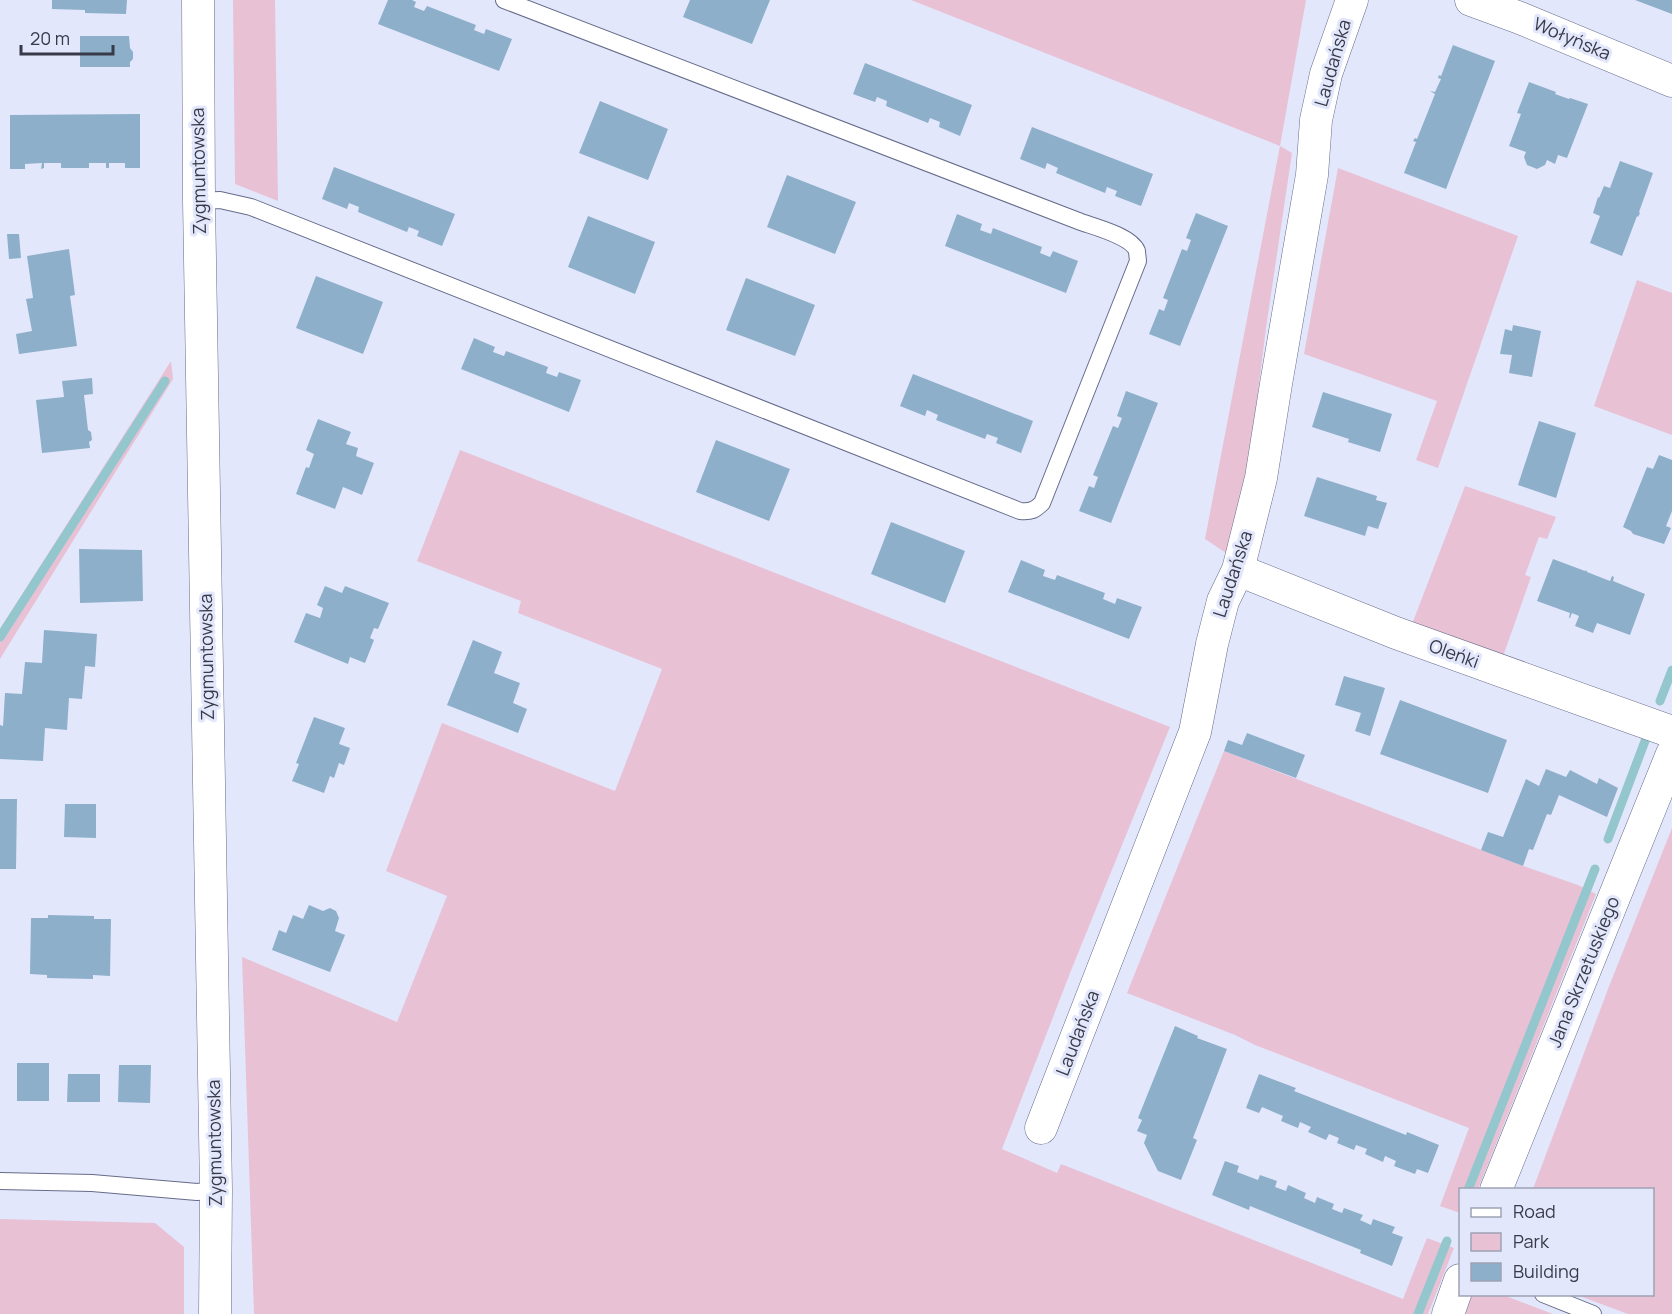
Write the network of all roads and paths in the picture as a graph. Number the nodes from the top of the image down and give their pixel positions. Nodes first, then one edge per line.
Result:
1 (198, 0) edge
2 (504, 0) edge
3 (1352, 0) edge
4 (1470, 0) edge
5 (1672, 81) edge
6 (199, 201) junction
7 (1238, 570) junction
8 (1672, 732) edge
9 (1672, 754) edge
10 (1041, 1128) dead end
11 (0, 1181) edge
12 (1497, 1188) edge
13 (216, 1190) junction
14 (1459, 1285) edge
15 (1548, 1296) edge
16 (215, 1314) edge
17 (1448, 1314) edge
18 (1593, 1314) edge

1 - 6 street, Zygmuntowska
2 - 6 lane
3 - 7 street, Laudańska
4 - 5 street, Wołyńska
6 - 13 street, Zygmuntowska
7 - 8 street, Oleńki
7 - 10 street, Laudańska
9 - 12 street, Jana Skrzetuskiego
11 - 13 lane
13 - 16 street, Zygmuntowska
14 - 17 street
15 - 18 lane

